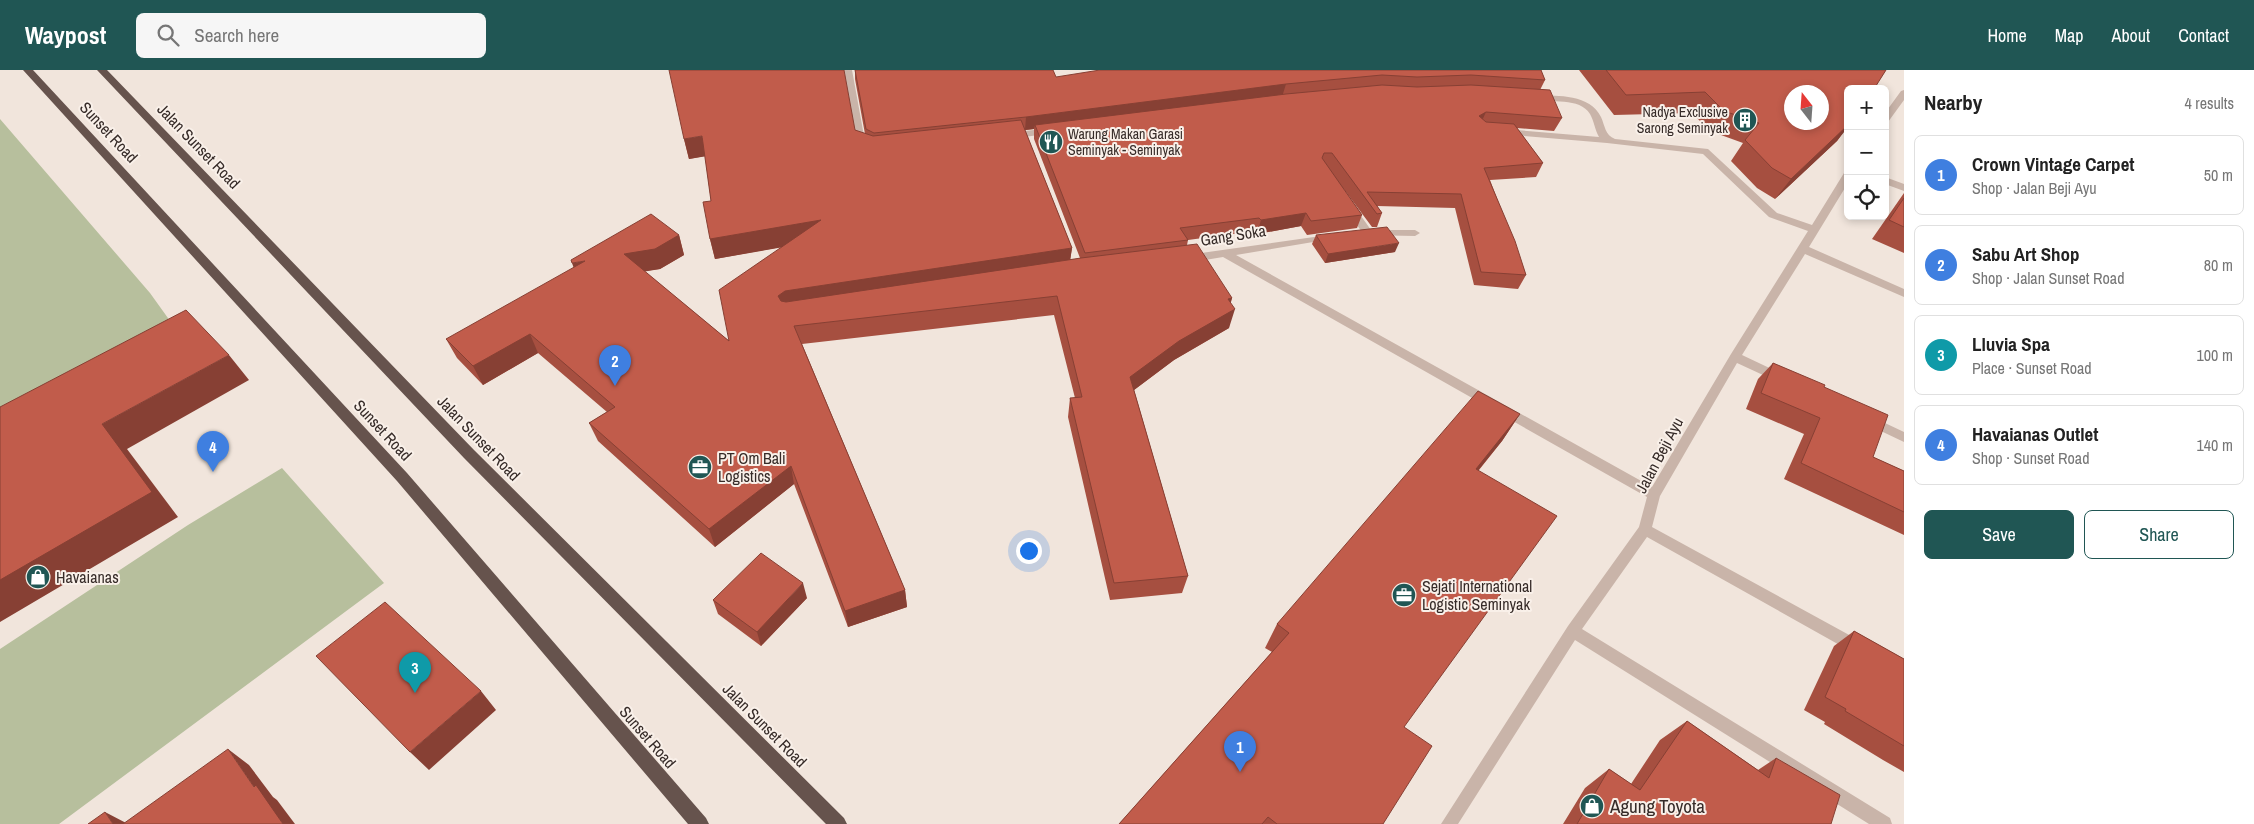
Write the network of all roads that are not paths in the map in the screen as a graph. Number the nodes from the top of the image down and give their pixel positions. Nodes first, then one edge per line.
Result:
1 (28, 70) edge
2 (102, 70) edge
3 (848, 70) edge
4 (1904, 94) edge
5 (1524, 97) edge
6 (1889, 115) edge
7 (1063, 129) edge
8 (1489, 130) edge
9 (996, 138) edge
10 (1606, 140) junction
11 (868, 151) edge
12 (1844, 181) edge
13 (1889, 182) edge
14 (1904, 188) edge
15 (1346, 202) edge
16 (1813, 229) junction
17 (1368, 233) junction
18 (1415, 233) dead end
19 (1802, 248) junction
20 (1226, 254) junction
21 (1180, 260) edge
22 (1904, 293) edge
23 (1734, 357) junction
24 (1788, 382) edge
25 (1859, 416) edge
26 (1904, 437) edge
27 (1654, 495) junction
28 (1645, 529) junction
29 (1573, 631) junction
30 (1870, 654) edge
31 (700, 824) edge
32 (838, 824) edge
33 (1449, 824) edge
34 (1884, 824) edge

1 - 31 highway, Sunset Road
2 - 32 highway, Jalan Sunset Road
3 - 11 street
4 - 6 street
5 - 10 street
7 - 9 street
8 - 10 street
10 - 16 street
12 - 16 street, Jalan Beji Ayu
13 - 14 street
15 - 17 street
16 - 19 street, Jalan Beji Ayu
17 - 18 street, Gang Soka
17 - 20 street, Gang Soka
19 - 22 street
19 - 23 street, Jalan Beji Ayu
20 - 21 street, Gang Soka
20 - 27 street
23 - 24 street
23 - 27 street, Jalan Beji Ayu
25 - 26 street
27 - 28 street, Jalan Beji Ayu
28 - 29 street, Jalan Beji Ayu
28 - 30 street
29 - 33 street, Jalan Beji Ayu
29 - 34 street

